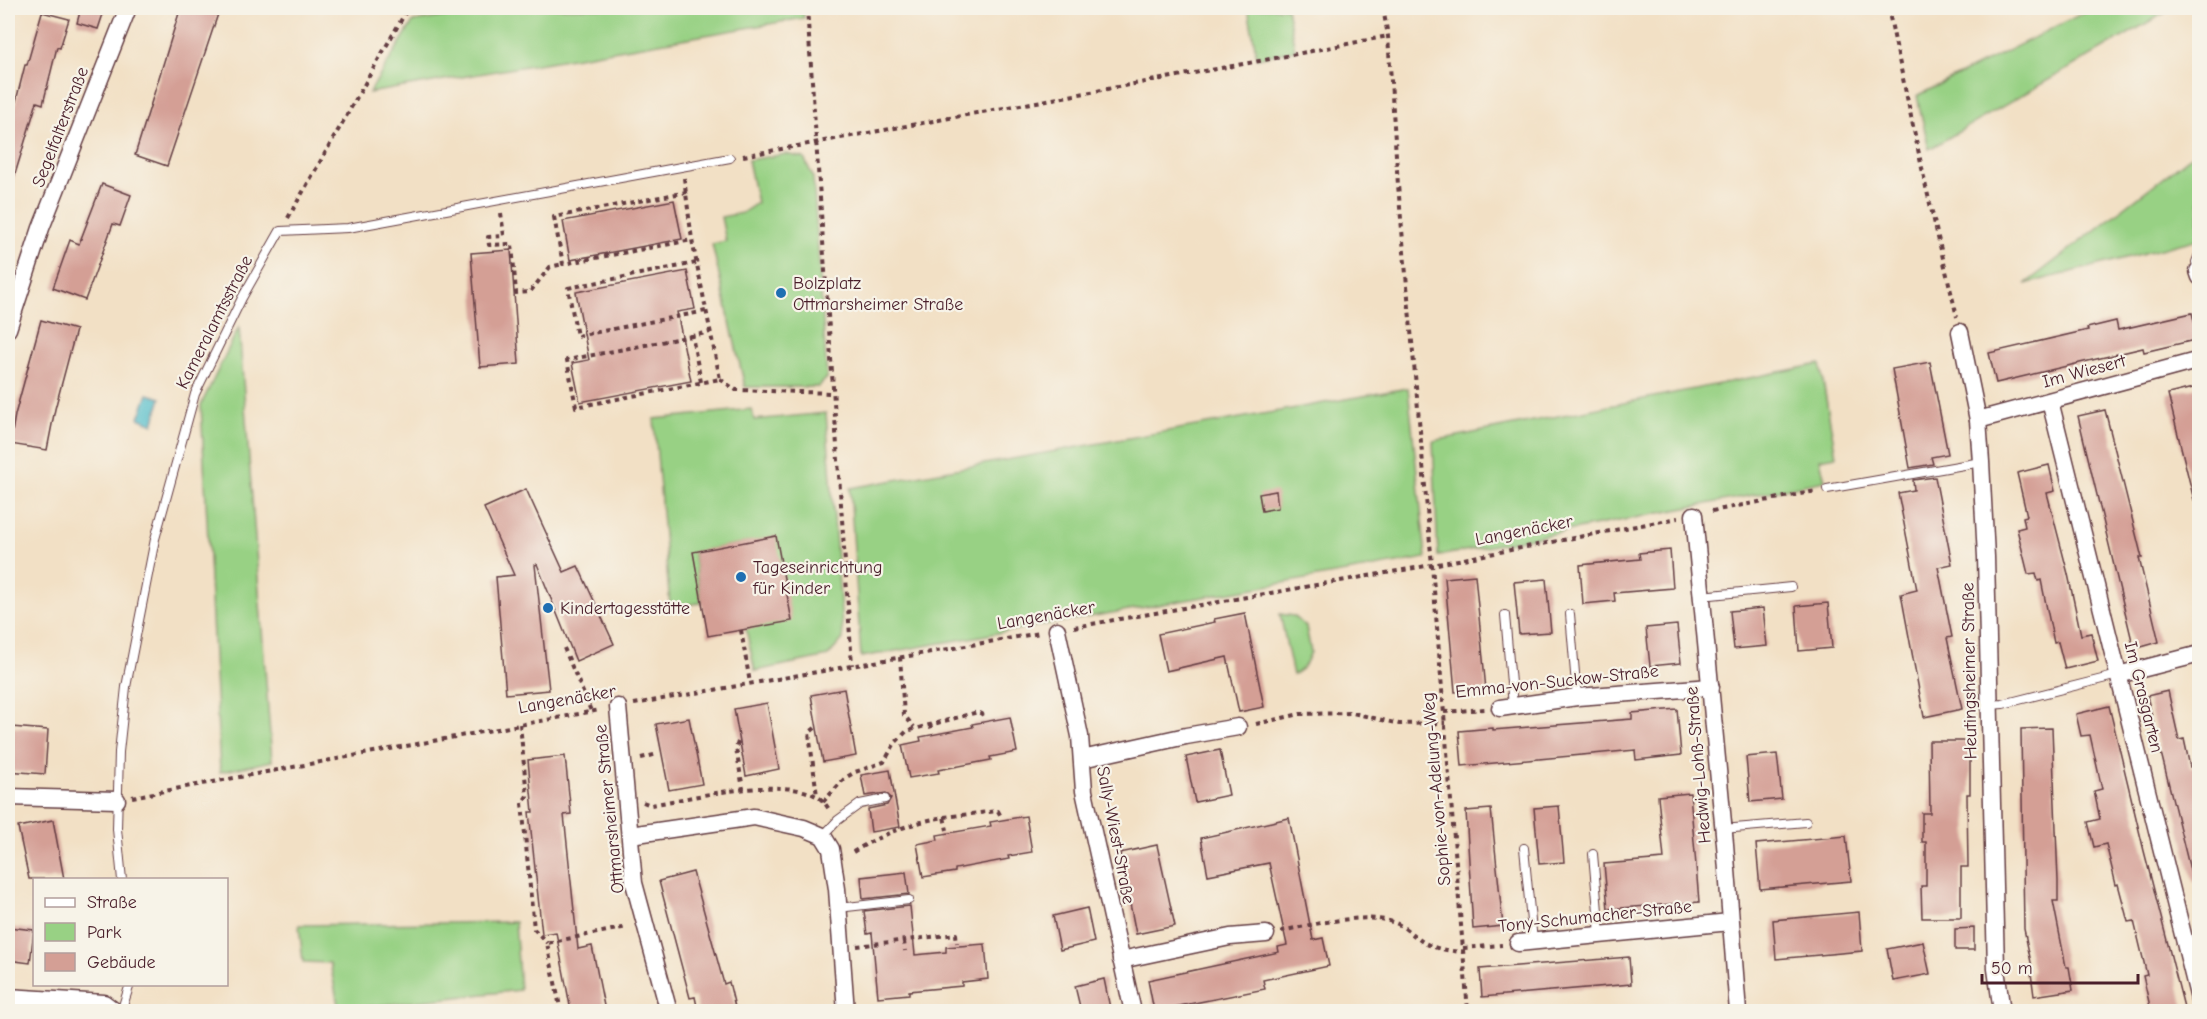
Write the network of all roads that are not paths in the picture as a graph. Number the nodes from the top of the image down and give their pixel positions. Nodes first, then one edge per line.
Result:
1 (128, 8) edge
2 (730, 158) road end
3 (2199, 252) edge
4 (2199, 274) edge
5 (8, 329) edge
6 (1960, 332) road end
7 (2199, 360) edge
8 (2050, 401) junction
9 (1978, 420) junction
10 (1981, 462) junction
11 (1827, 489) road end
12 (1694, 514) road end
13 (1791, 587) dead end
14 (1701, 596) junction
15 (1570, 614) dead end
16 (1505, 615) dead end
17 (1057, 630) road end
18 (2199, 654) edge
19 (2118, 675) junction
20 (1711, 687) junction
21 (1577, 698) junction
22 (1990, 705) junction
23 (618, 707) road end
24 (1507, 707) joint
25 (1238, 728) road end
26 (1082, 759) junction
27 (8, 797) edge
28 (885, 799) dead end
29 (117, 800) junction
30 (1806, 822) dead end
31 (1723, 829) junction
32 (630, 835) junction
33 (823, 836) junction
34 (1524, 848) dead end
35 (1593, 854) dead end
36 (122, 878) edge
37 (909, 900) dead end
38 (838, 908) junction
39 (1730, 922) junction
40 (1266, 934) road end
41 (1600, 934) junction
42 (1525, 943) joint
43 (1121, 960) junction
44 (129, 986) edge
45 (8, 997) edge
46 (2199, 1003) edge
47 (116, 1011) edge
48 (121, 1011) edge
49 (669, 1011) edge
50 (846, 1011) edge
51 (1133, 1011) edge
52 (1738, 1011) edge
53 (2002, 1011) edge

1 - 5 street, Segelfalterstraße
2 - 29 lane, Kameralamtsstraße
3 - 4 lane
6 - 9 street, Heutingsheimer Straße
7 - 8 street, Im Wiesert
8 - 9 street, Im Wiesert
8 - 19 street, Im Grasgarten
9 - 10 street, Heutingsheimer Straße
10 - 11 lane
10 - 22 street, Heutingsheimer Straße
12 - 14 street, Hedwig-Lohß-Straße
13 - 14 lane
14 - 20 street, Hedwig-Lohß-Straße
15 - 21 lane
16 - 24 lane
17 - 26 street, Sally-Wiest-Straße
18 - 19 street
19 - 22 lane
19 - 46 street, Im Grasgarten
20 - 21 street, Emma-von-Suckow-Straße
20 - 31 street, Hedwig-Lohß-Straße
21 - 24 street, Emma-von-Suckow-Straße
22 - 53 street, Heutingsheimer Straße
23 - 32 street, Ottmarsheimer Straße
25 - 26 street
26 - 43 street, Sally-Wiest-Straße
27 - 29 street
28 - 33 lane
29 - 36 lane, Kameralamtsstraße
30 - 31 lane
31 - 39 street, Hedwig-Lohß-Straße
32 - 33 street
32 - 49 street, Ottmarsheimer Straße
33 - 38 street
34 - 42 lane
35 - 41 lane
37 - 38 lane
38 - 50 street
39 - 41 street, Tony-Schumacher-Straße
39 - 52 street, Hedwig-Lohß-Straße
40 - 43 street
41 - 42 street, Tony-Schumacher-Straße
43 - 51 street, Sally-Wiest-Straße
44 - 48 lane
45 - 47 street

